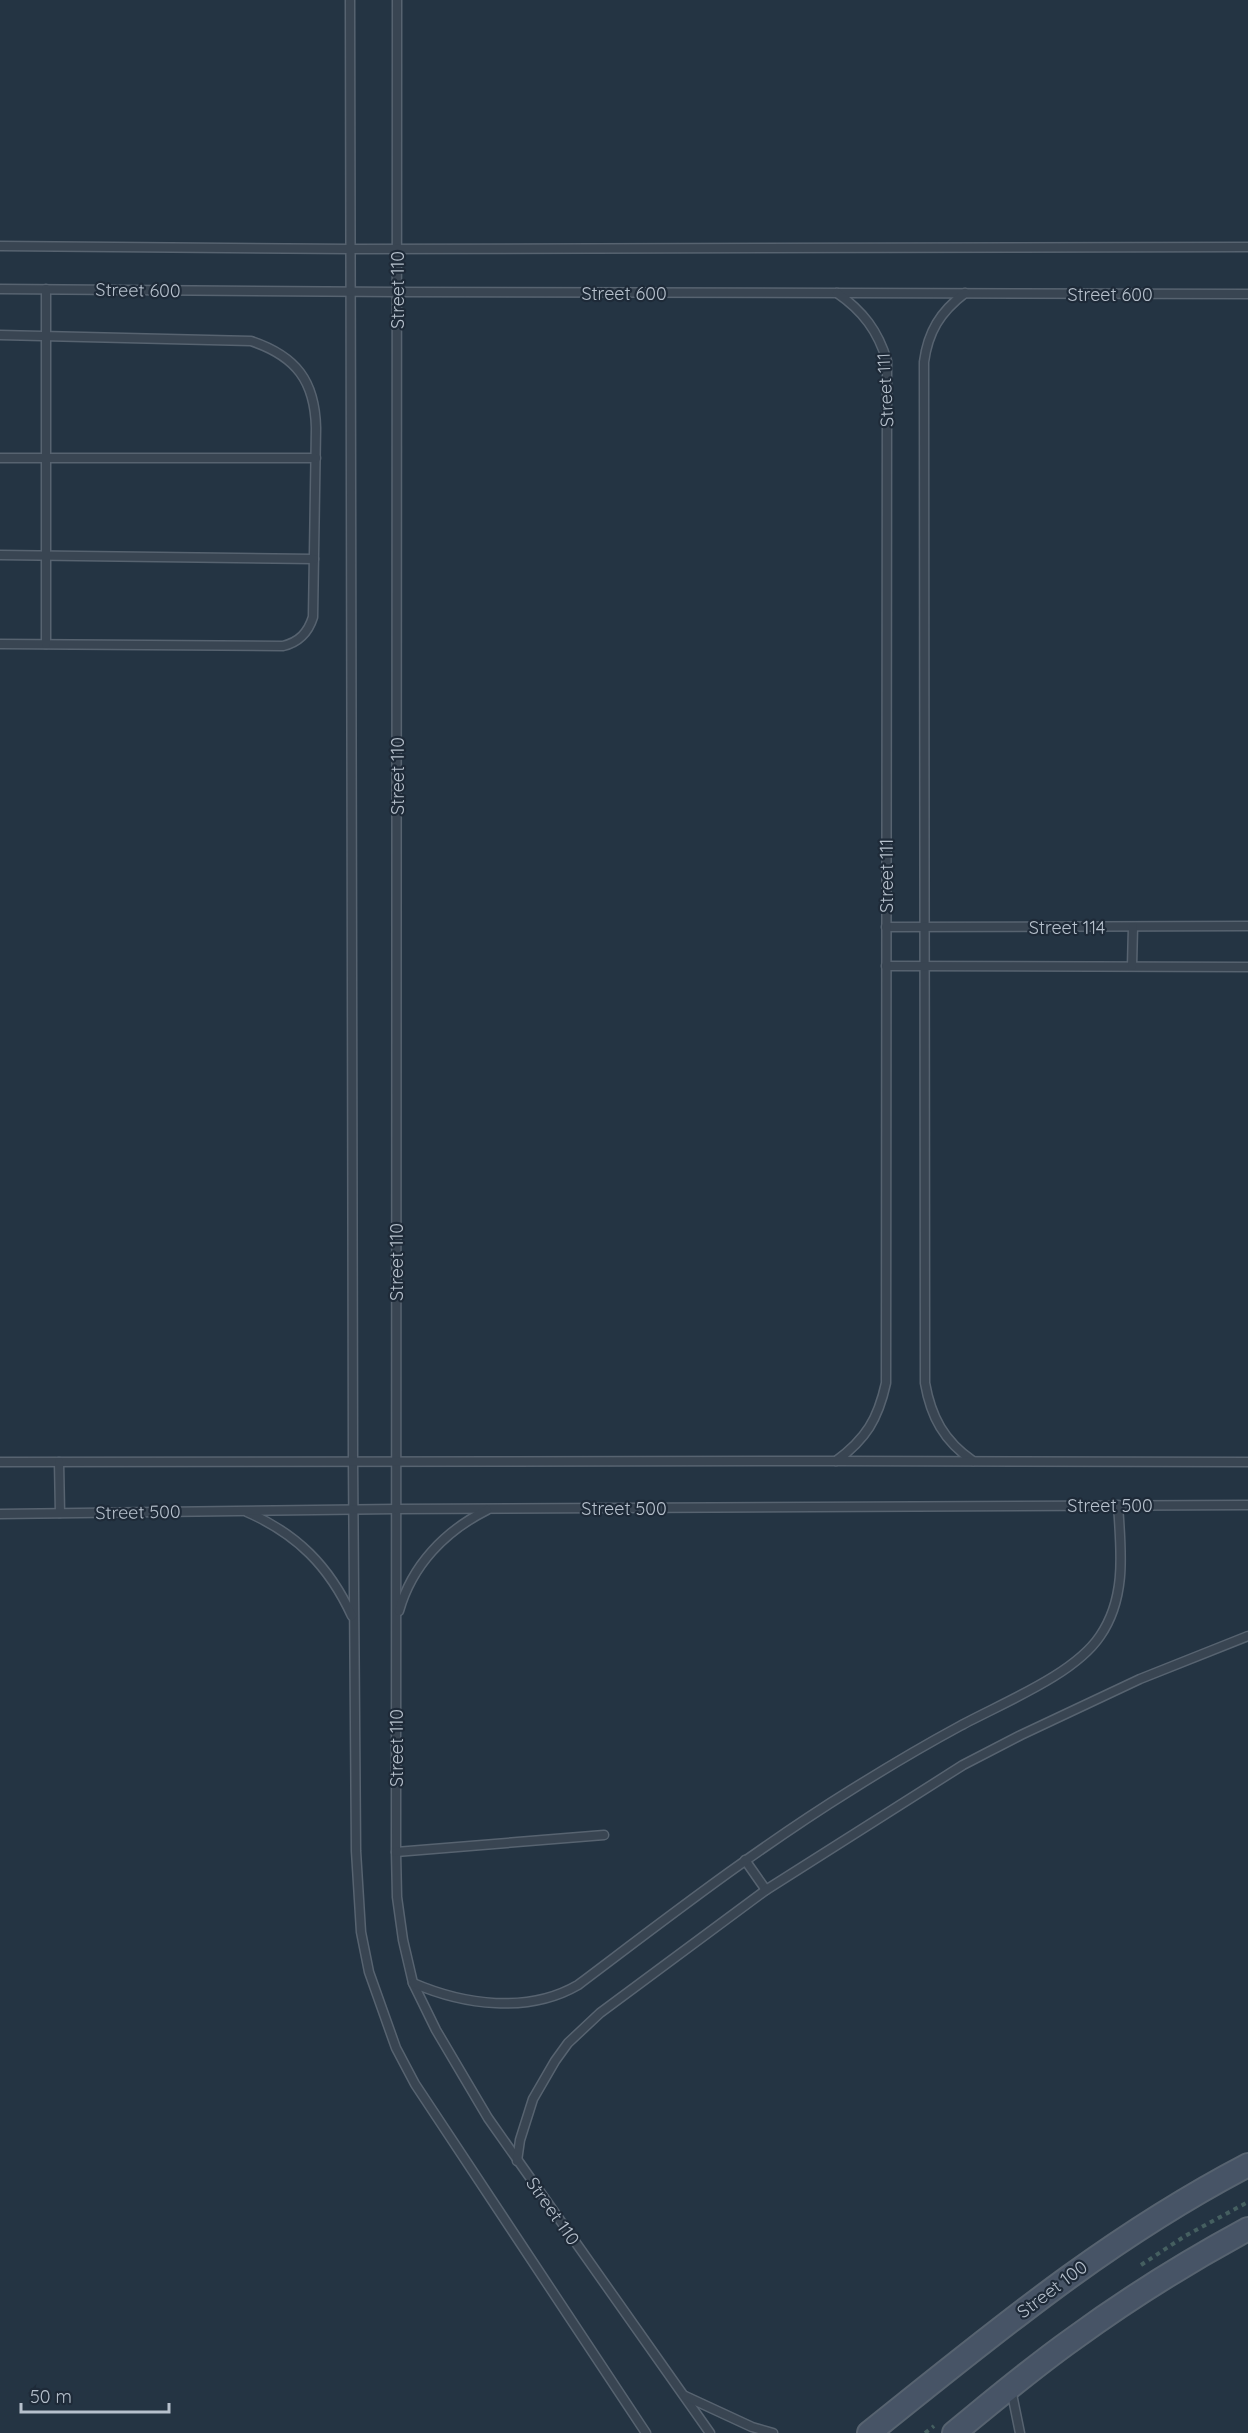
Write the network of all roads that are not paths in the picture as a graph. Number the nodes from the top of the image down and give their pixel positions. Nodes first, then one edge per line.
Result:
1 (350, 0) edge
2 (397, 0) edge
3 (0, 246) edge
4 (1248, 247) edge
5 (397, 248) junction
6 (350, 249) junction
7 (0, 288) edge
8 (46, 289) junction
9 (350, 292) junction
10 (397, 292) junction
11 (836, 293) junction
12 (965, 294) junction
13 (1248, 294) edge
14 (0, 335) edge
15 (46, 335) junction
16 (0, 458) edge
17 (46, 458) junction
18 (316, 458) junction
19 (0, 555) edge
20 (46, 556) junction
21 (314, 559) junction
22 (0, 644) edge
23 (46, 644) junction
24 (1248, 926) edge
25 (886, 927) junction
26 (925, 927) junction
27 (1133, 927) junction
28 (886, 966) junction
29 (925, 966) junction
30 (1132, 966) junction
31 (1248, 967) edge
32 (352, 1461) junction
33 (396, 1461) junction
34 (836, 1461) junction
35 (973, 1461) junction
36 (0, 1462) edge
37 (59, 1462) junction
38 (1248, 1462) edge
39 (1248, 1504) edge
40 (1118, 1505) junction
41 (396, 1509) junction
42 (490, 1509) junction
43 (353, 1510) junction
44 (243, 1511) junction
45 (0, 1514) edge
46 (60, 1514) junction
47 (354, 1619) junction
48 (396, 1623) junction
49 (1248, 1636) edge
50 (604, 1835) dead end
51 (396, 1852) junction
52 (745, 1860) junction
53 (766, 1890) junction
54 (413, 1983) junction
55 (517, 2161) junction
56 (1248, 2165) edge
57 (1248, 2229) edge
58 (1010, 2388) junction
59 (684, 2396) junction
60 (646, 2433) edge
61 (710, 2433) edge
62 (773, 2433) edge
63 (867, 2433) edge
64 (954, 2433) edge
65 (1020, 2433) edge

1 - 6 lane
2 - 5 lane, Street 110
3 - 6 lane
4 - 5 lane
5 - 6 lane
5 - 10 lane, Street 110
6 - 9 lane
7 - 8 lane, Street 600
8 - 9 lane, Street 600
8 - 15 lane
9 - 10 lane, Street 600
9 - 32 lane
10 - 11 lane, Street 600
10 - 33 lane, Street 110
11 - 12 lane, Street 600
11 - 25 lane, Street 111
12 - 13 lane, Street 600
12 - 26 lane, Street 111
14 - 15 lane
15 - 17 lane
15 - 18 lane
16 - 17 lane
17 - 18 lane
17 - 20 lane
18 - 21 lane
19 - 20 lane
20 - 21 lane
20 - 23 lane
21 - 23 lane
22 - 23 lane
24 - 27 lane, Street 114
25 - 26 lane, Street 114
25 - 28 lane, Street 111
26 - 27 lane, Street 114
26 - 29 lane, Street 111
27 - 30 lane
28 - 29 lane
28 - 34 lane, Street 111
29 - 30 lane
29 - 35 lane, Street 111
30 - 31 lane
32 - 33 lane
32 - 37 lane
32 - 43 lane
33 - 34 lane
33 - 41 lane, Street 110
34 - 35 lane
35 - 38 lane
36 - 37 lane
37 - 46 lane
39 - 40 lane, Street 500
40 - 42 lane, Street 500
40 - 52 lane
41 - 42 lane, Street 500
41 - 43 lane, Street 500
41 - 48 lane, Street 110
42 - 48 lane
43 - 44 lane, Street 500
43 - 47 lane
44 - 46 lane, Street 500
44 - 47 lane
45 - 46 lane, Street 500
47 - 60 lane
48 - 51 lane, Street 110
49 - 53 lane
50 - 51 lane
51 - 54 lane, Street 110
52 - 53 lane
52 - 54 lane
53 - 55 lane
54 - 55 lane, Street 110
55 - 59 lane, Street 110
56 - 63 street, Street 100
57 - 58 street
58 - 64 street
58 - 65 lane
59 - 61 lane, Street 110
59 - 62 lane

